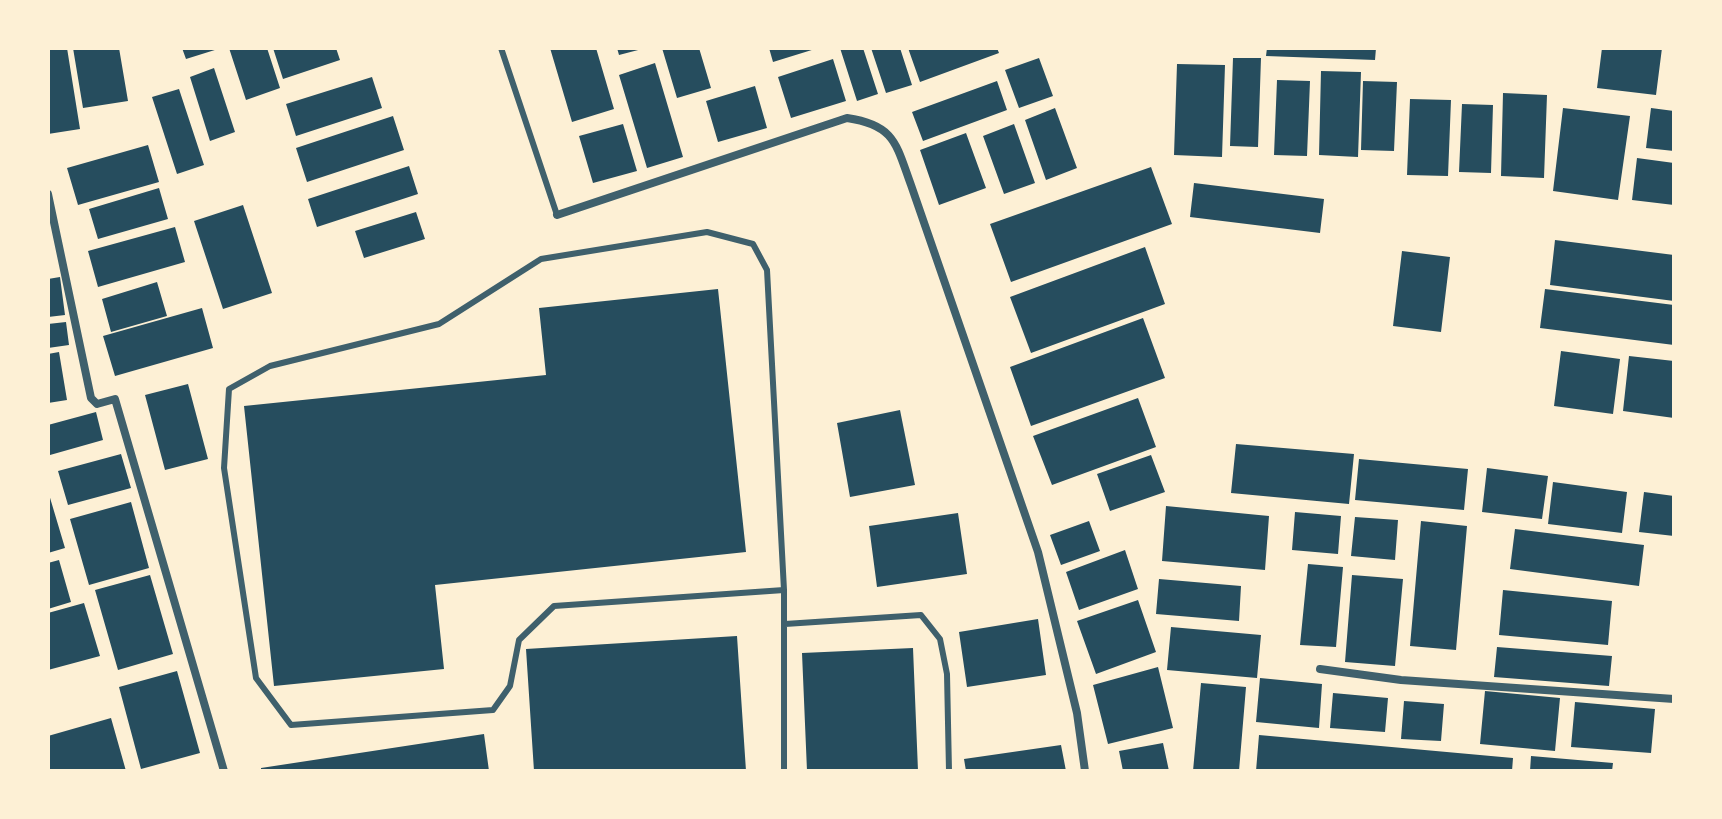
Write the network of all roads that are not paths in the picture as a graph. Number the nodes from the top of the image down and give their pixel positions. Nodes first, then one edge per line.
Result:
1 (501, 48) edge
2 (48, 194) edge
3 (557, 215) joint
4 (784, 590) junction
5 (785, 624) junction
6 (1320, 669) dead end
7 (1674, 699) edge
8 (224, 771) edge
9 (784, 771) edge
10 (949, 771) edge
11 (1085, 771) edge

1 - 3 lane
2 - 8 street
3 - 11 street
4 - 4 lane
4 - 5 lane
5 - 9 lane
5 - 10 lane
6 - 7 street

